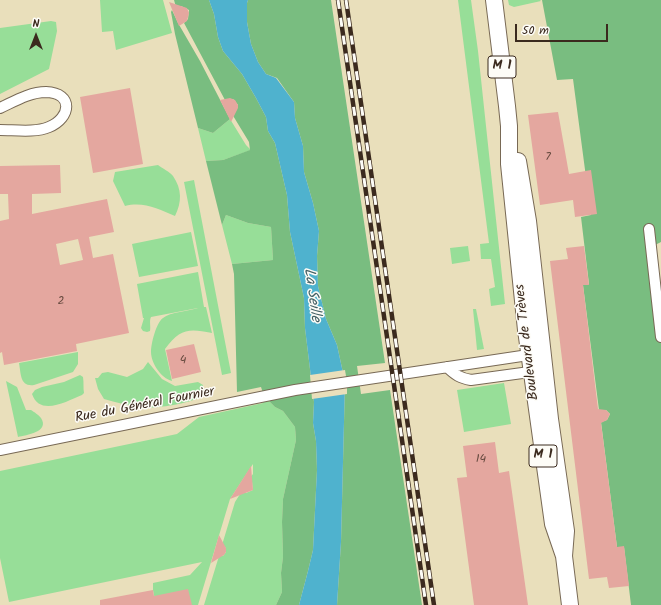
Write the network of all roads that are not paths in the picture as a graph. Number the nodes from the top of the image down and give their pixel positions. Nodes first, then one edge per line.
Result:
1 (494, 0) edge
2 (497, 0) edge
3 (498, 28) junction
4 (0, 108) edge
5 (0, 130) edge
6 (649, 229) dead end
7 (661, 336) edge
8 (536, 354) junction
9 (447, 368) junction
10 (538, 371) junction
11 (0, 450) edge
12 (570, 605) edge

1 - 3 main road, M 1
2 - 3 main road
3 - 8 main road, Boulevard de Trèves / M 1
4 - 5 street
6 - 7 street
8 - 9 street, Rue du Général Fournier
8 - 10 main road, Boulevard de Trèves / M 1
9 - 10 street
9 - 11 street, Rue du Général Fournier
10 - 12 main road, Boulevard de Trèves / M 1

